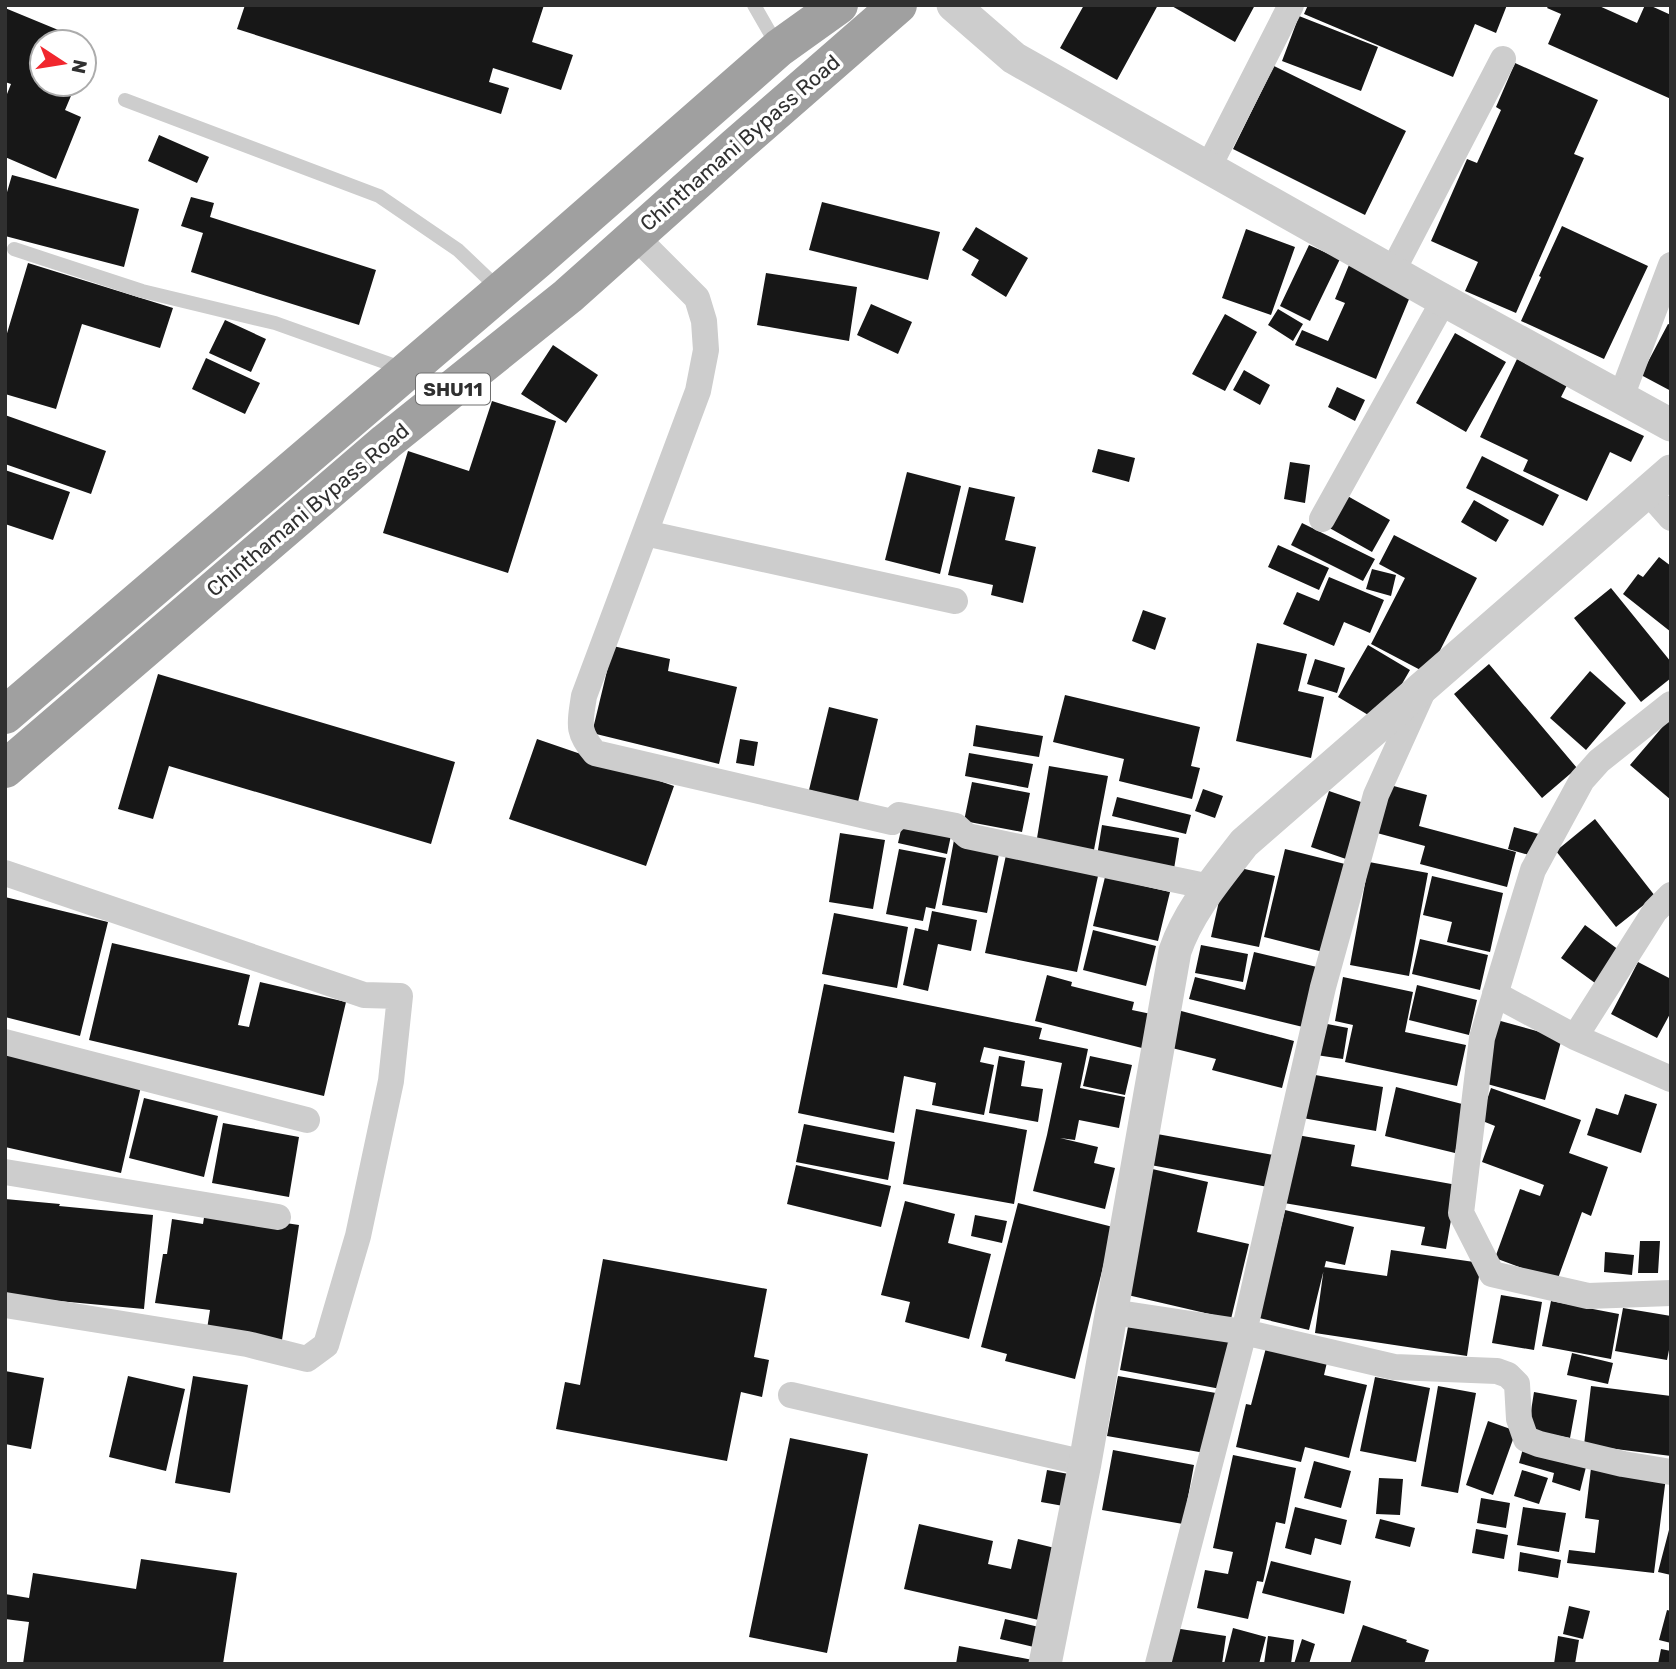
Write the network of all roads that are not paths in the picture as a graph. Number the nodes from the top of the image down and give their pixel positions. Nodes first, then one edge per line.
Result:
1 (754, 5) edge
2 (839, 5) edge
3 (898, 5) edge
4 (953, 5) edge
5 (1291, 5) edge
6 (798, 27) edge
7 (1503, 59) dead end
8 (125, 100) dead end
9 (1208, 168) junction
10 (635, 236) junction
11 (14, 249) dead end
12 (1671, 265) edge
13 (1392, 272) junction
14 (501, 290) junction
15 (1444, 300) junction
16 (409, 370) junction
17 (1621, 397) junction
18 (1671, 425) edge
19 (1659, 481) edge
20 (1671, 518) edge
21 (1322, 519) dead end
22 (645, 533) junction
23 (955, 601) dead end
24 (1426, 684) junction
25 (1671, 704) edge
26 (5, 715) edge
27 (5, 769) edge
28 (5, 873) edge
29 (1210, 887) junction
30 (1671, 895) edge
31 (1495, 994) junction
32 (1575, 1037) junction
33 (5, 1042) edge
34 (1671, 1079) edge
35 (307, 1119) dead end
36 (5, 1172) edge
37 (278, 1217) dead end
38 (1671, 1293) edge
39 (5, 1305) edge
40 (1112, 1312) junction
41 (1244, 1332) junction
42 (791, 1395) dead end
43 (1085, 1463) junction
44 (1671, 1472) edge
45 (1045, 1664) edge
46 (1158, 1664) edge

1 - 6 lane
2 - 6 highway, Chinthamani Bypass Road / SHU11
3 - 10 highway, Chinthamani Bypass Road / SHU11
4 - 9 street
5 - 9 street
6 - 14 highway, Chinthamani Bypass Road / SHU11
7 - 13 street
8 - 14 lane
9 - 13 street
10 - 22 street
10 - 27 highway, Chinthamani Bypass Road / SHU11
11 - 16 lane
12 - 17 street
13 - 15 street
14 - 16 highway, Chinthamani Bypass Road / SHU11
15 - 17 street
15 - 21 street
16 - 26 highway, Chinthamani Bypass Road / SHU11
17 - 18 street
19 - 20 street
19 - 24 street
22 - 23 street
22 - 29 street
24 - 29 street
24 - 41 street
25 - 31 street
28 - 39 street
29 - 40 street
30 - 32 street
31 - 32 street
31 - 38 street
32 - 34 street
33 - 35 street
36 - 37 street
40 - 41 street
40 - 43 street
41 - 44 street
41 - 46 street
42 - 43 street
43 - 45 street

